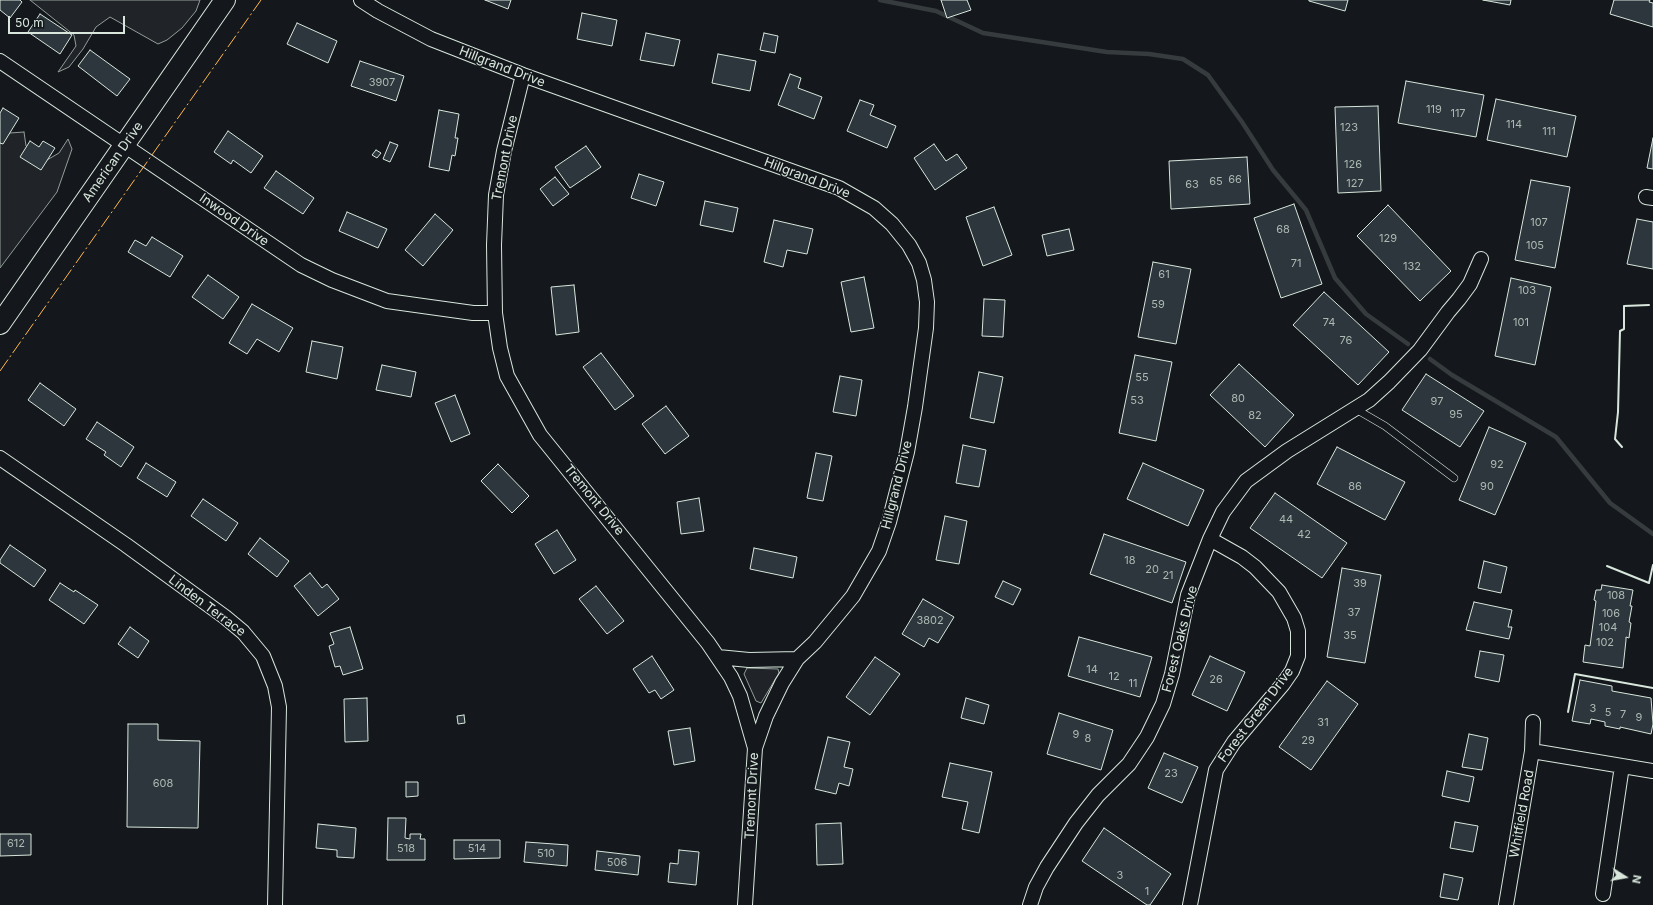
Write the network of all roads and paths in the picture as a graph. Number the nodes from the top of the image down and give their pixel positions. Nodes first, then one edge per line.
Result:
1 (225, 0) edge
2 (361, 0) edge
3 (0, 61) edge
4 (523, 75) junction
5 (126, 145) junction
6 (1481, 259) dead end
7 (495, 313) junction
8 (0, 324) edge
9 (1354, 408) junction
10 (0, 458) edge
11 (1454, 478) dead end
12 (1210, 539) junction
13 (718, 657) junction
14 (797, 659) junction
15 (1533, 722) dead end
16 (755, 748) junction
17 (1532, 751) junction
18 (1622, 766) junction
19 (1653, 771) edge
20 (1603, 894) dead end
21 (275, 905) edge
22 (745, 905) edge
23 (1030, 905) edge
24 (1190, 905) edge
25 (1506, 905) edge

1 - 5 street, American Drive
2 - 4 street, Hillgrand Drive
3 - 5 street, Inwood Drive
4 - 7 street, Tremont Drive
4 - 14 street, Hillgrand Drive
5 - 7 street, Inwood Drive
5 - 8 street, American Drive
6 - 9 street, Forest Oaks Drive
7 - 13 street, Tremont Drive
9 - 11 lane
9 - 12 street, Forest Oaks Drive
10 - 21 street, Linden Terrace
12 - 23 street, Forest Oaks Drive
12 - 24 street, Forest Green Drive
13 - 14 street
13 - 16 street, Tremont Drive
14 - 16 street, Hillgrand Drive
15 - 17 street, Whitfield Road
16 - 22 street, Tremont Drive
17 - 18 street
17 - 25 street, Whitfield Road
18 - 19 street
18 - 20 street

